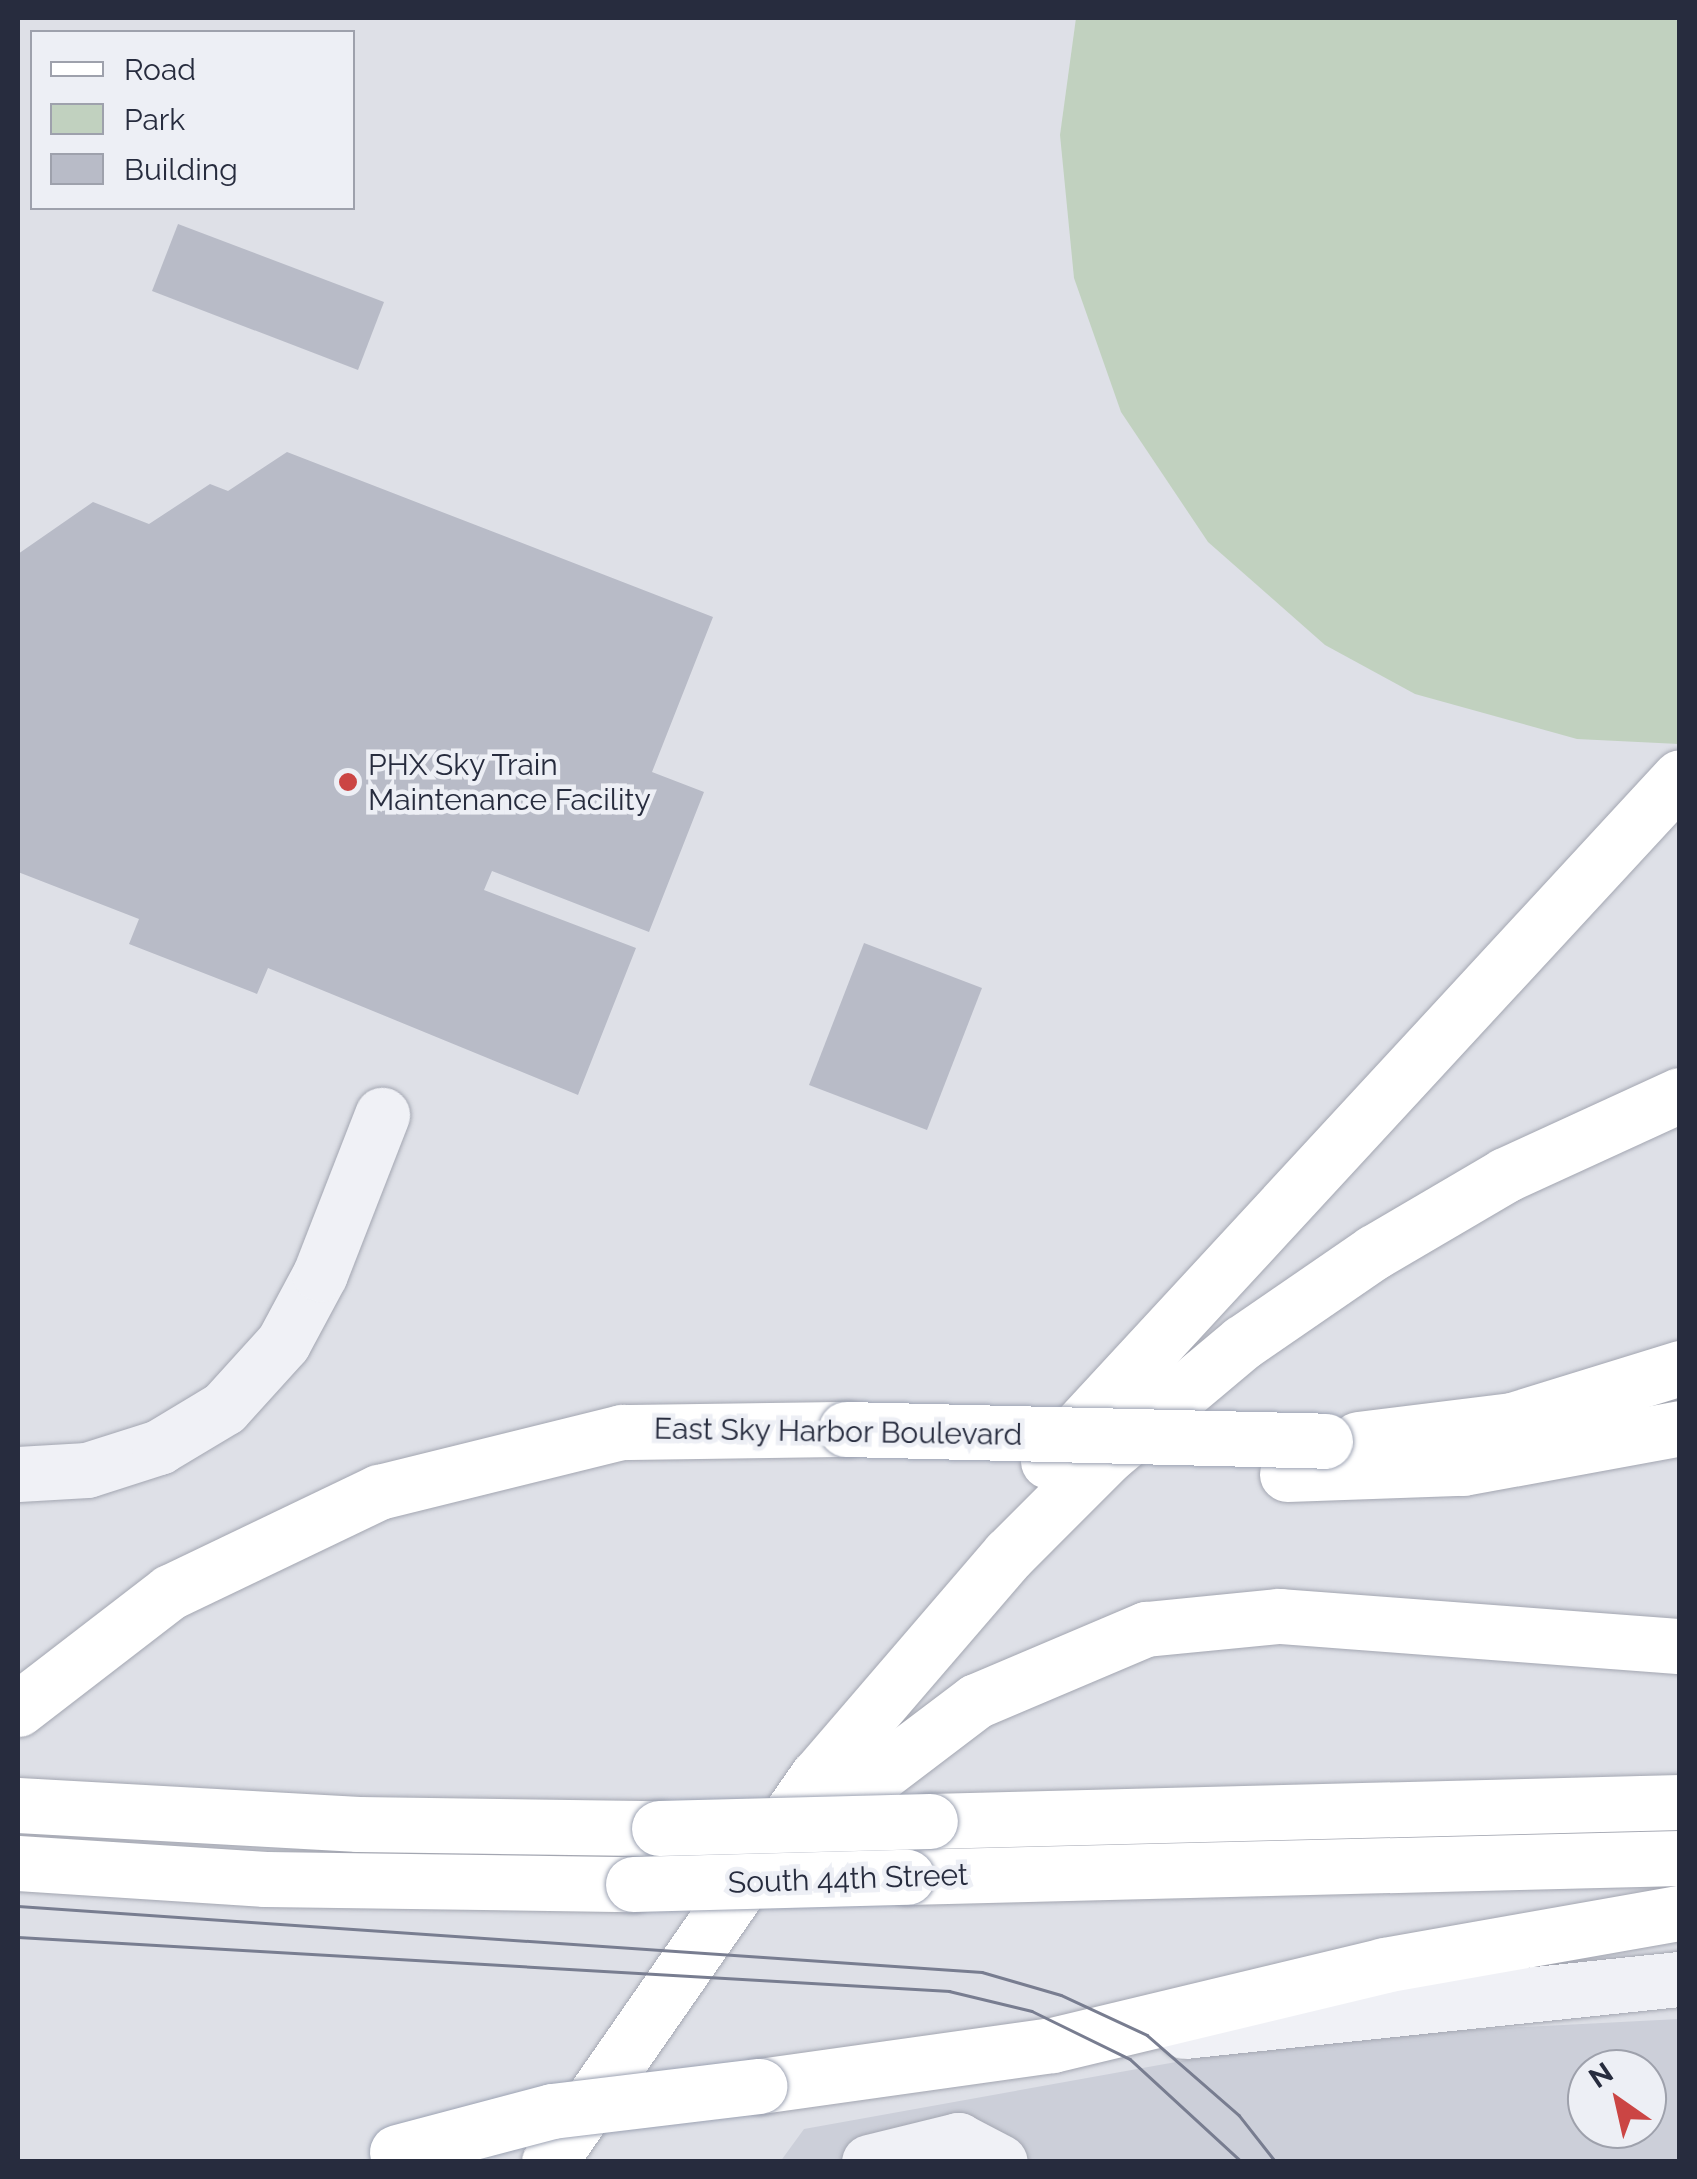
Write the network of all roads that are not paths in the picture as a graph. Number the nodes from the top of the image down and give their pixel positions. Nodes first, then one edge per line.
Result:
1 (1680, 777) edge
2 (1680, 1096) edge
3 (382, 1115) dead end
4 (1680, 1368) edge
5 (1680, 1428) edge
6 (1306, 1457) junction
7 (18, 1474) edge
8 (1680, 1646) edge
9 (18, 1709) edge
10 (817, 1777) junction
11 (1680, 1802) edge
12 (38, 1807) edge
13 (1680, 1858) edge
14 (34, 1865) edge
15 (1680, 1913) edge
16 (1680, 1979) edge
17 (1052, 2046) junction
18 (620, 2063) junction
19 (383, 2157) edge
20 (549, 2162) edge
21 (869, 2162) edge
22 (1000, 2162) edge

1 - 10 main road
2 - 10 main road
3 - 7 street
4 - 6 main road, East Sky Harbor Boulevard
5 - 6 main road
6 - 9 main road, East Sky Harbor Boulevard, bridge
8 - 18 main road
10 - 18 main road
11 - 12 main road, South 44th Street, bridge
13 - 14 main road, South 44th Street, bridge
15 - 17 main road
16 - 17 street
17 - 19 main road, bridge
18 - 20 main road
21 - 22 street

